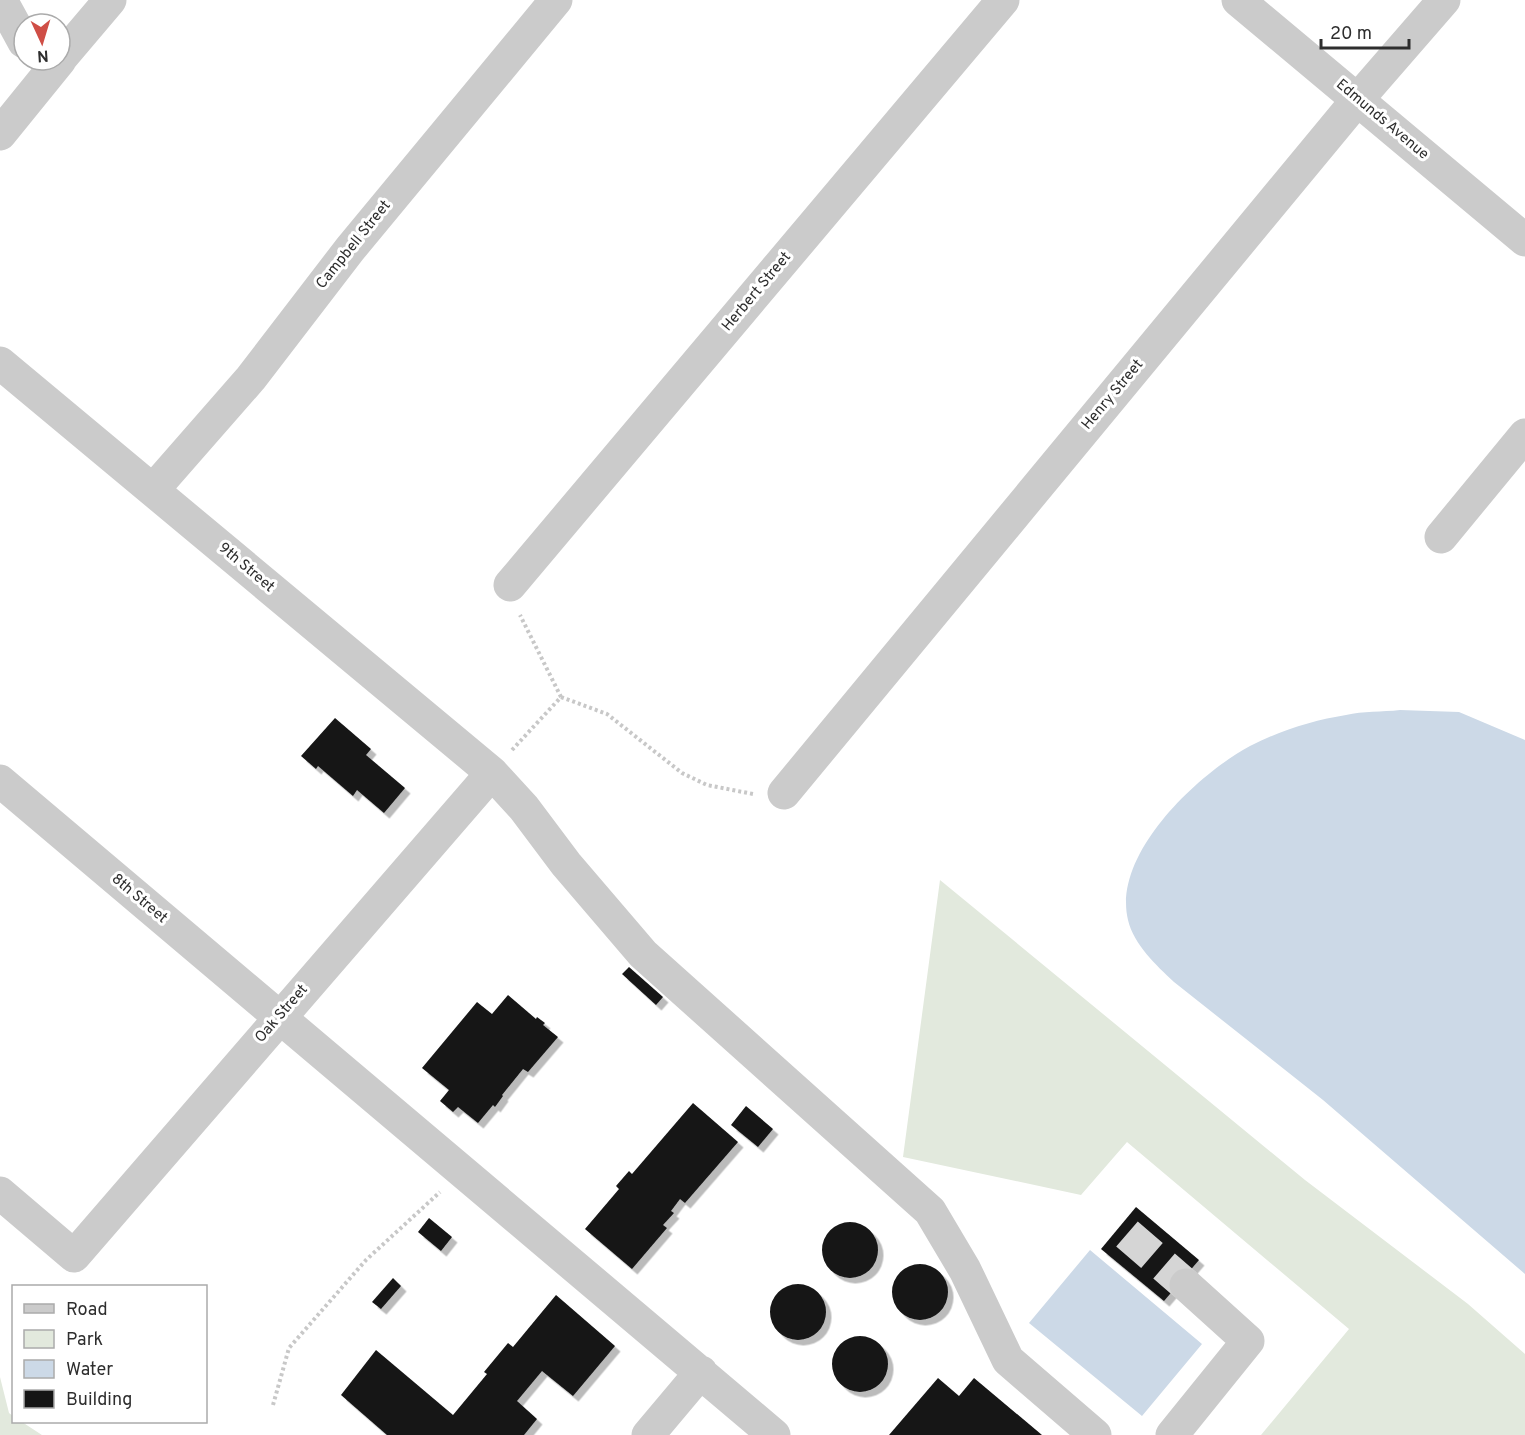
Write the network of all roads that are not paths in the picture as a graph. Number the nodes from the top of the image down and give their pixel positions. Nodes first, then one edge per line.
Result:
1 (2, 0) edge
2 (110, 0) edge
3 (556, 0) edge
4 (1003, 0) edge
5 (1238, 0) edge
6 (1444, 0) edge
7 (12, 19) edge
8 (72, 41) edge
9 (46, 72) edge
10 (1358, 99) junction
11 (0, 135) edge
12 (1525, 240) edge
13 (0, 363) edge
14 (1525, 435) edge
15 (153, 490) junction
16 (1441, 537) dead end
17 (510, 585) road end
18 (492, 773) junction
19 (0, 781) edge
20 (784, 793) road end
21 (279, 1017) junction
22 (0, 1193) edge
23 (1186, 1285) tunnel mouth
24 (701, 1372) junction
25 (648, 1435) edge
26 (774, 1435) edge
27 (1095, 1435) edge
28 (1172, 1435) edge

1 - 7 street
2 - 8 street
3 - 15 street, Campbell Street
4 - 17 street, Herbert Street
5 - 10 street, Edmunds Avenue
6 - 10 street, Henry Street
9 - 11 street
10 - 12 street, Edmunds Avenue
10 - 20 street, Henry Street
13 - 15 street, 9th Street
14 - 16 street
15 - 18 street, 9th Street
18 - 21 street, Oak Street
18 - 27 street, 9th Street
19 - 21 street, 8th Street
21 - 22 street, Oak Street
21 - 24 street, 8th Street
23 - 28 street
24 - 25 street
24 - 26 street, 8th Street

